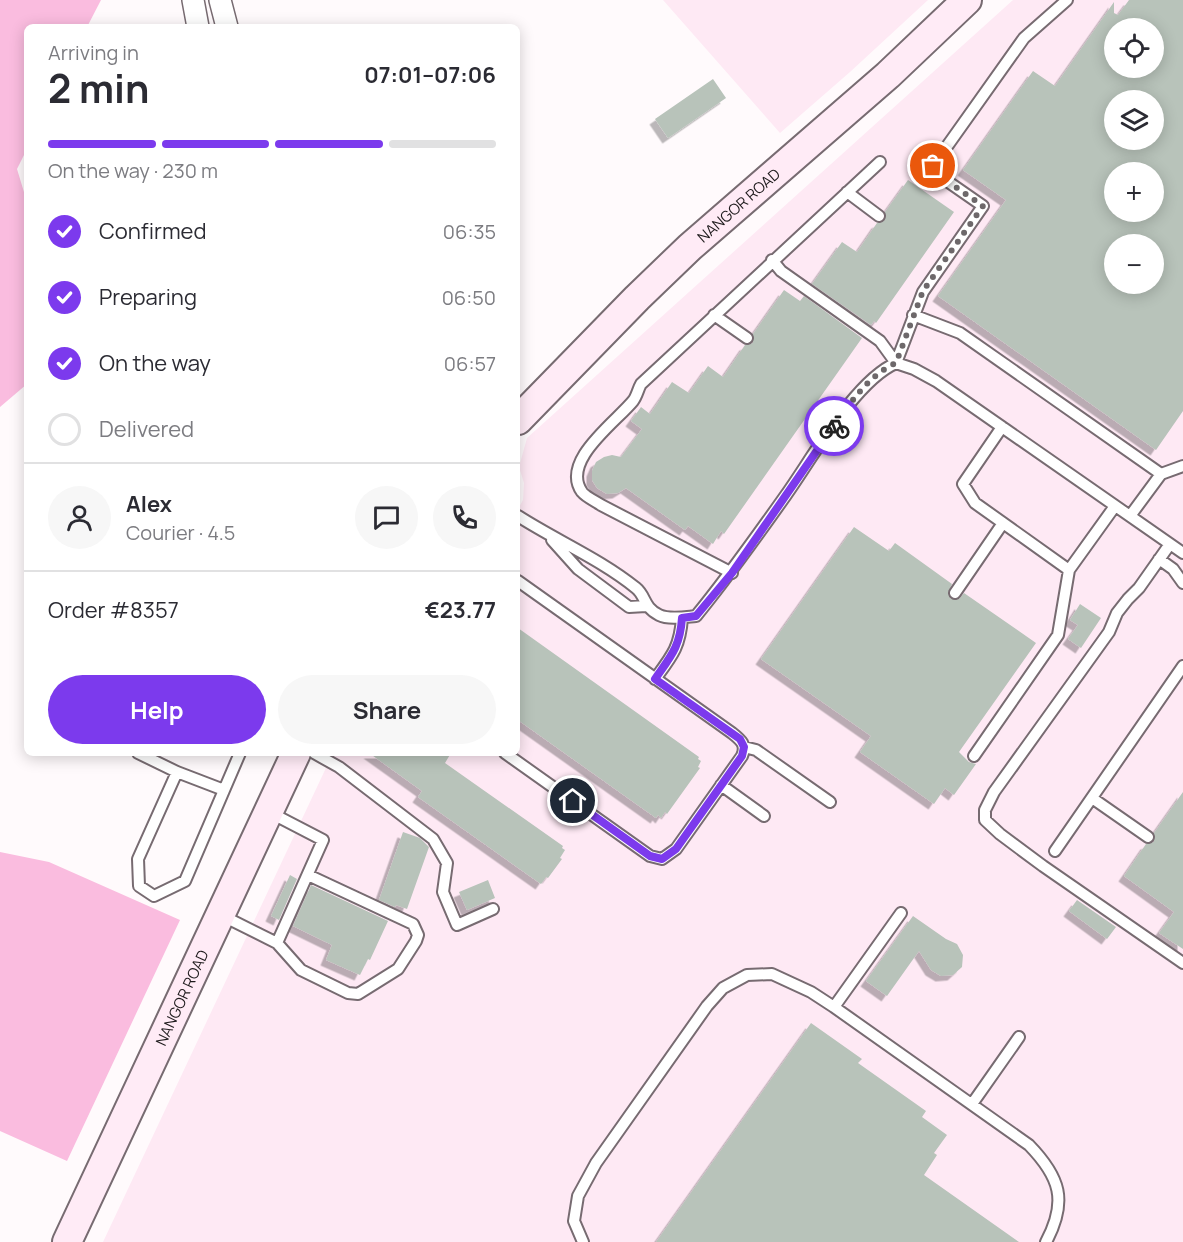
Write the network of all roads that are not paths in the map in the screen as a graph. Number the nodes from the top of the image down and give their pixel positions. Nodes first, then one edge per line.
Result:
1 (193, 0) edge
2 (220, 0) edge
3 (967, 0) edge
4 (1067, 0) edge
5 (196, 24) edge
6 (225, 24) edge
7 (880, 162) dead end
8 (847, 192) junction
9 (879, 216) dead end
10 (772, 260) junction
11 (714, 315) junction
12 (913, 315) junction
13 (747, 338) dead end
14 (896, 363) junction
15 (520, 418) edge
16 (1002, 427) junction
17 (1183, 466) edge
18 (1161, 474) junction
19 (1115, 506) junction
20 (1130, 516) junction
21 (520, 517) edge
22 (1003, 523) junction
23 (548, 535) junction
24 (1170, 544) junction
25 (1183, 553) edge
26 (1159, 559) junction
27 (1069, 570) junction
28 (732, 573) junction
29 (520, 582) edge
30 (1183, 583) edge
31 (955, 593) dead end
32 (646, 606) junction
33 (682, 618) junction
34 (1183, 666) edge
35 (655, 679) junction
36 (744, 747) junction
37 (144, 756) edge
38 (239, 756) edge
39 (295, 756) edge
40 (320, 756) edge
41 (509, 756) edge
42 (974, 756) dead end
43 (177, 772) junction
44 (721, 785) junction
45 (224, 790) junction
46 (1092, 798) junction
47 (830, 802) dead end
48 (268, 812) junction
49 (764, 816) dead end
50 (1148, 837) dead end
51 (1055, 851) dead end
52 (308, 875) junction
53 (493, 909) dead end
54 (220, 914) junction
55 (901, 914) dead end
56 (277, 943) junction
57 (1183, 963) edge
58 (834, 1007) junction
59 (1019, 1037) dead end
60 (972, 1104) junction
61 (67, 1242) edge
62 (583, 1242) edge
63 (1046, 1242) edge

1 - 5 street
2 - 6 street
3 - 15 main road, NANGOR ROAD
4 - 12 lane
7 - 8 lane
8 - 9 lane
8 - 10 lane
10 - 11 lane
10 - 14 lane
11 - 13 lane
11 - 28 lane
12 - 14 lane
12 - 18 lane
14 - 16 lane
14 - 28 lane
16 - 19 lane
16 - 22 lane
17 - 18 lane
18 - 20 lane
19 - 20 lane
19 - 27 lane
20 - 24 lane
21 - 23 lane
22 - 27 lane
22 - 31 lane
23 - 32 lane
23 - 32 lane
24 - 25 lane
24 - 26 lane
26 - 30 lane
26 - 57 lane
27 - 42 lane
28 - 33 lane
29 - 35 lane
32 - 33 lane
33 - 35 lane
34 - 46 lane
35 - 36 lane
36 - 44 lane
36 - 47 lane
37 - 43 lane
38 - 45 lane
39 - 48 main road, NANGOR ROAD
40 - 53 lane
41 - 44 lane
43 - 45 lane
43 - 45 lane
44 - 49 lane
46 - 50 lane
46 - 51 lane
48 - 52 lane
48 - 54 main road, NANGOR ROAD
52 - 56 lane
52 - 56 lane
54 - 56 lane
54 - 61 main road, NANGOR ROAD
55 - 58 lane
58 - 60 lane
58 - 62 lane
59 - 60 lane
60 - 63 lane

